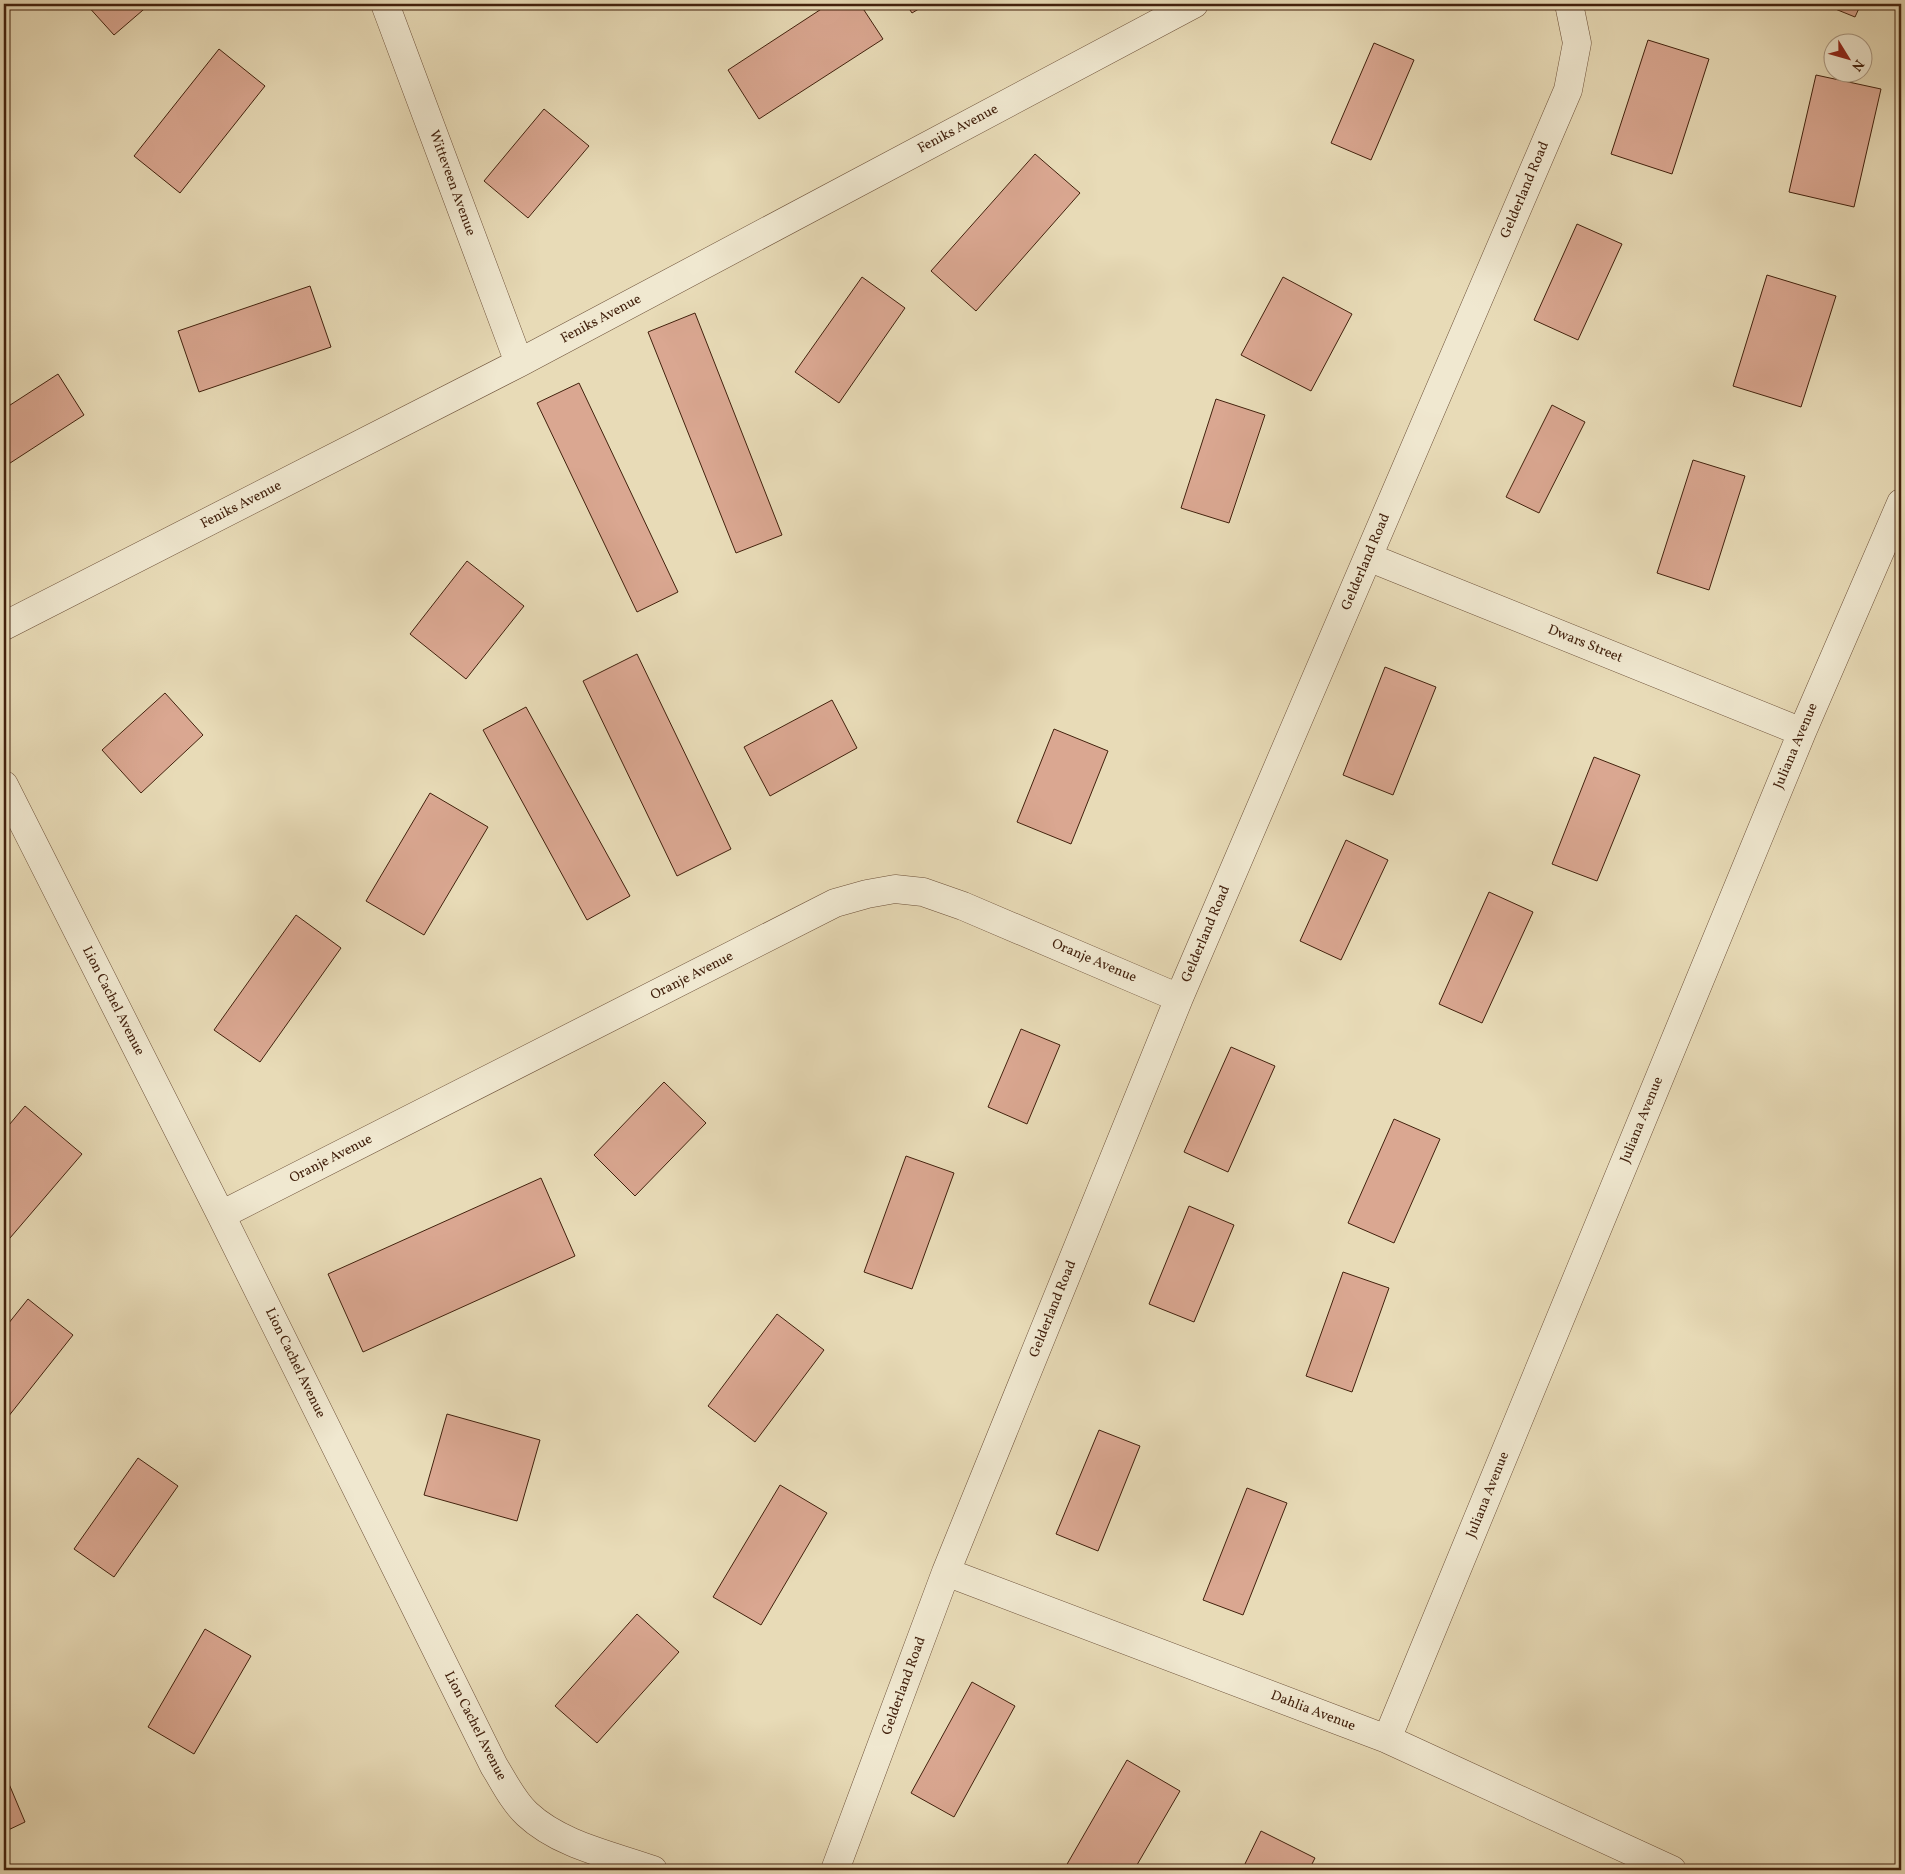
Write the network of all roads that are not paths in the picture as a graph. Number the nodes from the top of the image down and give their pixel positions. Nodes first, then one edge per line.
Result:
1 (385, 4) edge
2 (1194, 4) edge
3 (1569, 4) edge
4 (519, 363) junction
5 (1901, 504) edge
6 (1368, 557) junction
7 (4, 626) edge
8 (1802, 732) junction
9 (4, 786) edge
10 (1179, 998) junction
11 (221, 1215) junction
12 (946, 1572) junction
13 (1387, 1739) junction
14 (653, 1870) edge
15 (835, 1870) edge
16 (1672, 1870) edge

1 - 4 street, Witteveen Avenue
2 - 4 street, Feniks Avenue
3 - 6 street, Gelderland Road
4 - 7 street, Feniks Avenue
5 - 8 street, Juliana Avenue
6 - 8 street, Dwars Street
6 - 10 street, Gelderland Road
8 - 13 street, Juliana Avenue
9 - 11 street, Lion Cachel Avenue
10 - 11 street, Oranje Avenue
10 - 12 street, Gelderland Road
11 - 14 street, Lion Cachel Avenue
12 - 13 street, Dahlia Avenue
12 - 15 street, Gelderland Road
13 - 16 street, Dahlia Avenue

